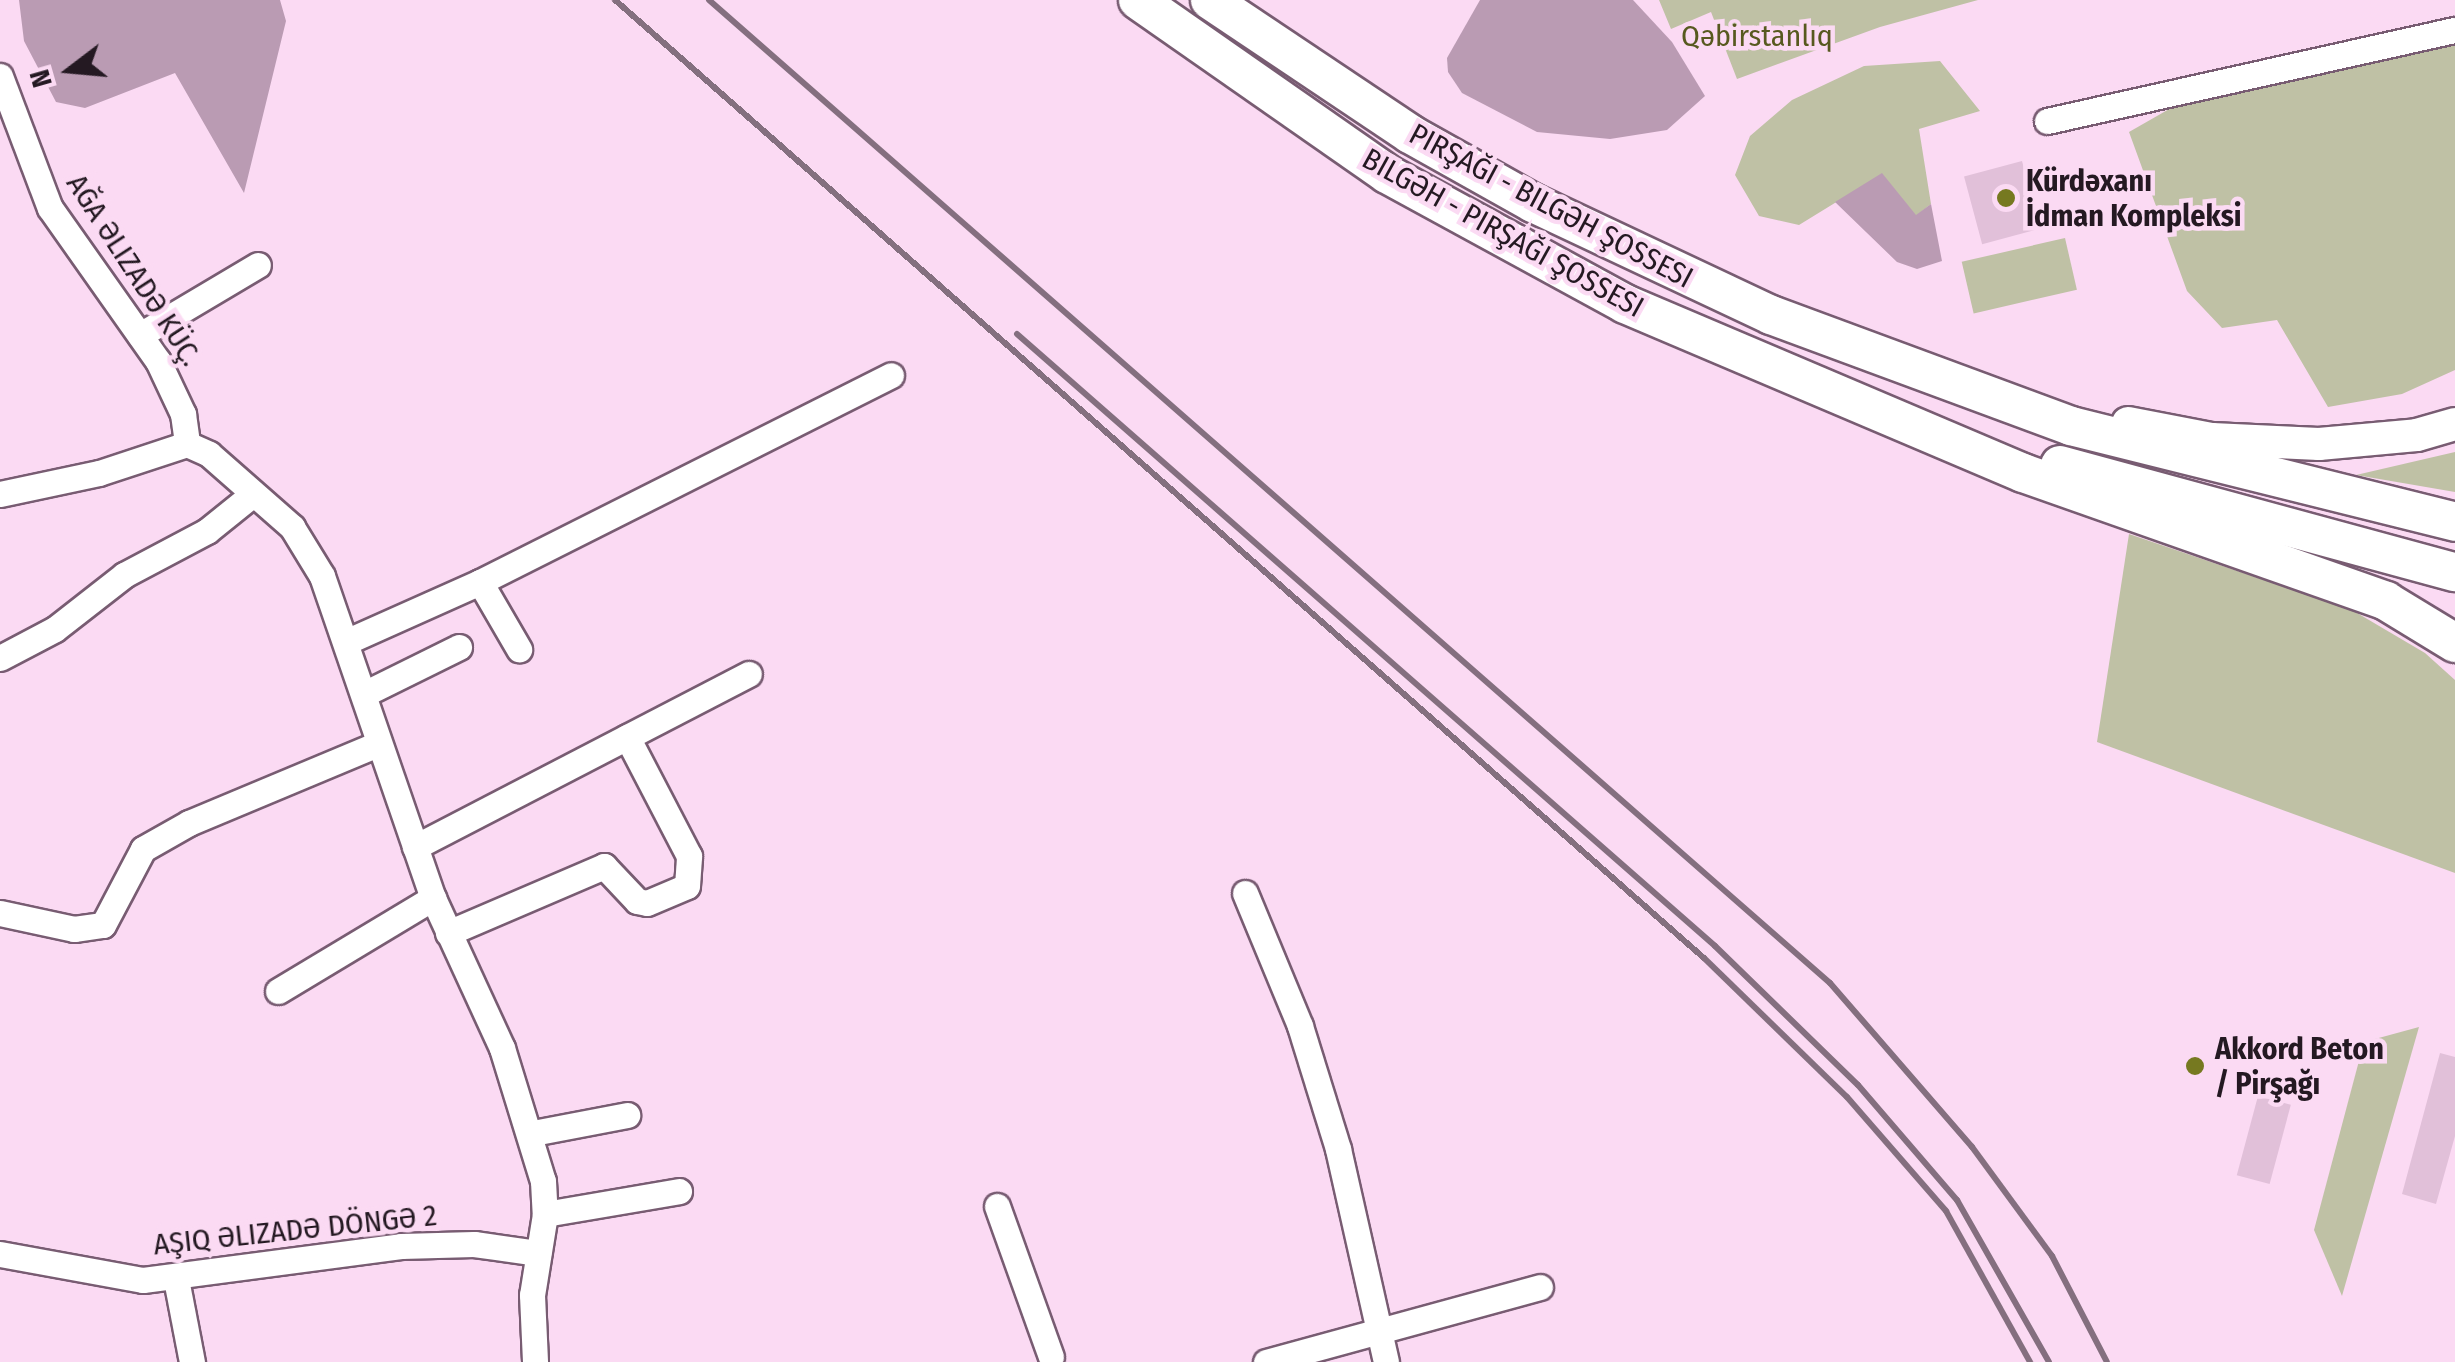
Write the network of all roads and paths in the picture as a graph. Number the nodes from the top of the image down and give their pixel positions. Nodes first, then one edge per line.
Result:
1 (1138, 0) edge
2 (1210, 0) edge
3 (2455, 30) edge
4 (0, 76) edge
5 (2047, 121) dead end
6 (258, 265) dead end
7 (140, 335) junction
8 (1915, 372) junction
9 (891, 375) dead end
10 (1894, 420) junction
11 (2455, 424) edge
12 (187, 444) junction
13 (0, 494) edge
14 (253, 494) junction
15 (2455, 522) edge
16 (2455, 572) edge
17 (480, 582) junction
18 (348, 641) junction
19 (2455, 643) edge
20 (460, 648) dead end
21 (520, 649) dead end
22 (0, 658) edge
23 (749, 674) dead end
24 (364, 694) junction
25 (626, 737) junction
26 (378, 744) junction
27 (415, 847) junction
28 (1245, 893) dead end
29 (433, 898) junction
30 (0, 912) edge
31 (448, 934) junction
32 (278, 991) dead end
33 (627, 1115) dead end
34 (533, 1133) junction
35 (679, 1191) dead end
36 (997, 1206) dead end
37 (545, 1214) junction
38 (538, 1253) junction
39 (0, 1254) edge
40 (176, 1279) junction
41 (1540, 1287) dead end
42 (1379, 1333) junction
43 (1048, 1360) edge
44 (192, 1362) edge
45 (535, 1362) edge
46 (1266, 1362) edge
47 (1386, 1362) edge

1 - 10 highway
2 - 8 highway
3 - 5 street
4 - 7 street, AĞA ƏLIZADƏ KÜÇ.
6 - 7 street
7 - 12 street, AĞA ƏLIZADƏ KÜÇ.
8 - 11 main road
8 - 15 highway
9 - 17 street
10 - 16 highway
10 - 19 highway
12 - 13 street
12 - 14 street
14 - 18 street
14 - 22 street
17 - 18 street
17 - 21 street
18 - 24 street
20 - 24 street
23 - 25 street
24 - 26 street
25 - 27 street
25 - 31 street
26 - 27 street
26 - 30 street
27 - 29 street
28 - 42 street
29 - 31 street
29 - 32 street
31 - 34 street
33 - 34 street
34 - 37 street
35 - 37 street
36 - 43 street
37 - 38 street
38 - 40 street
38 - 45 street
39 - 40 street
40 - 44 street
41 - 42 street
42 - 46 street
42 - 47 street

